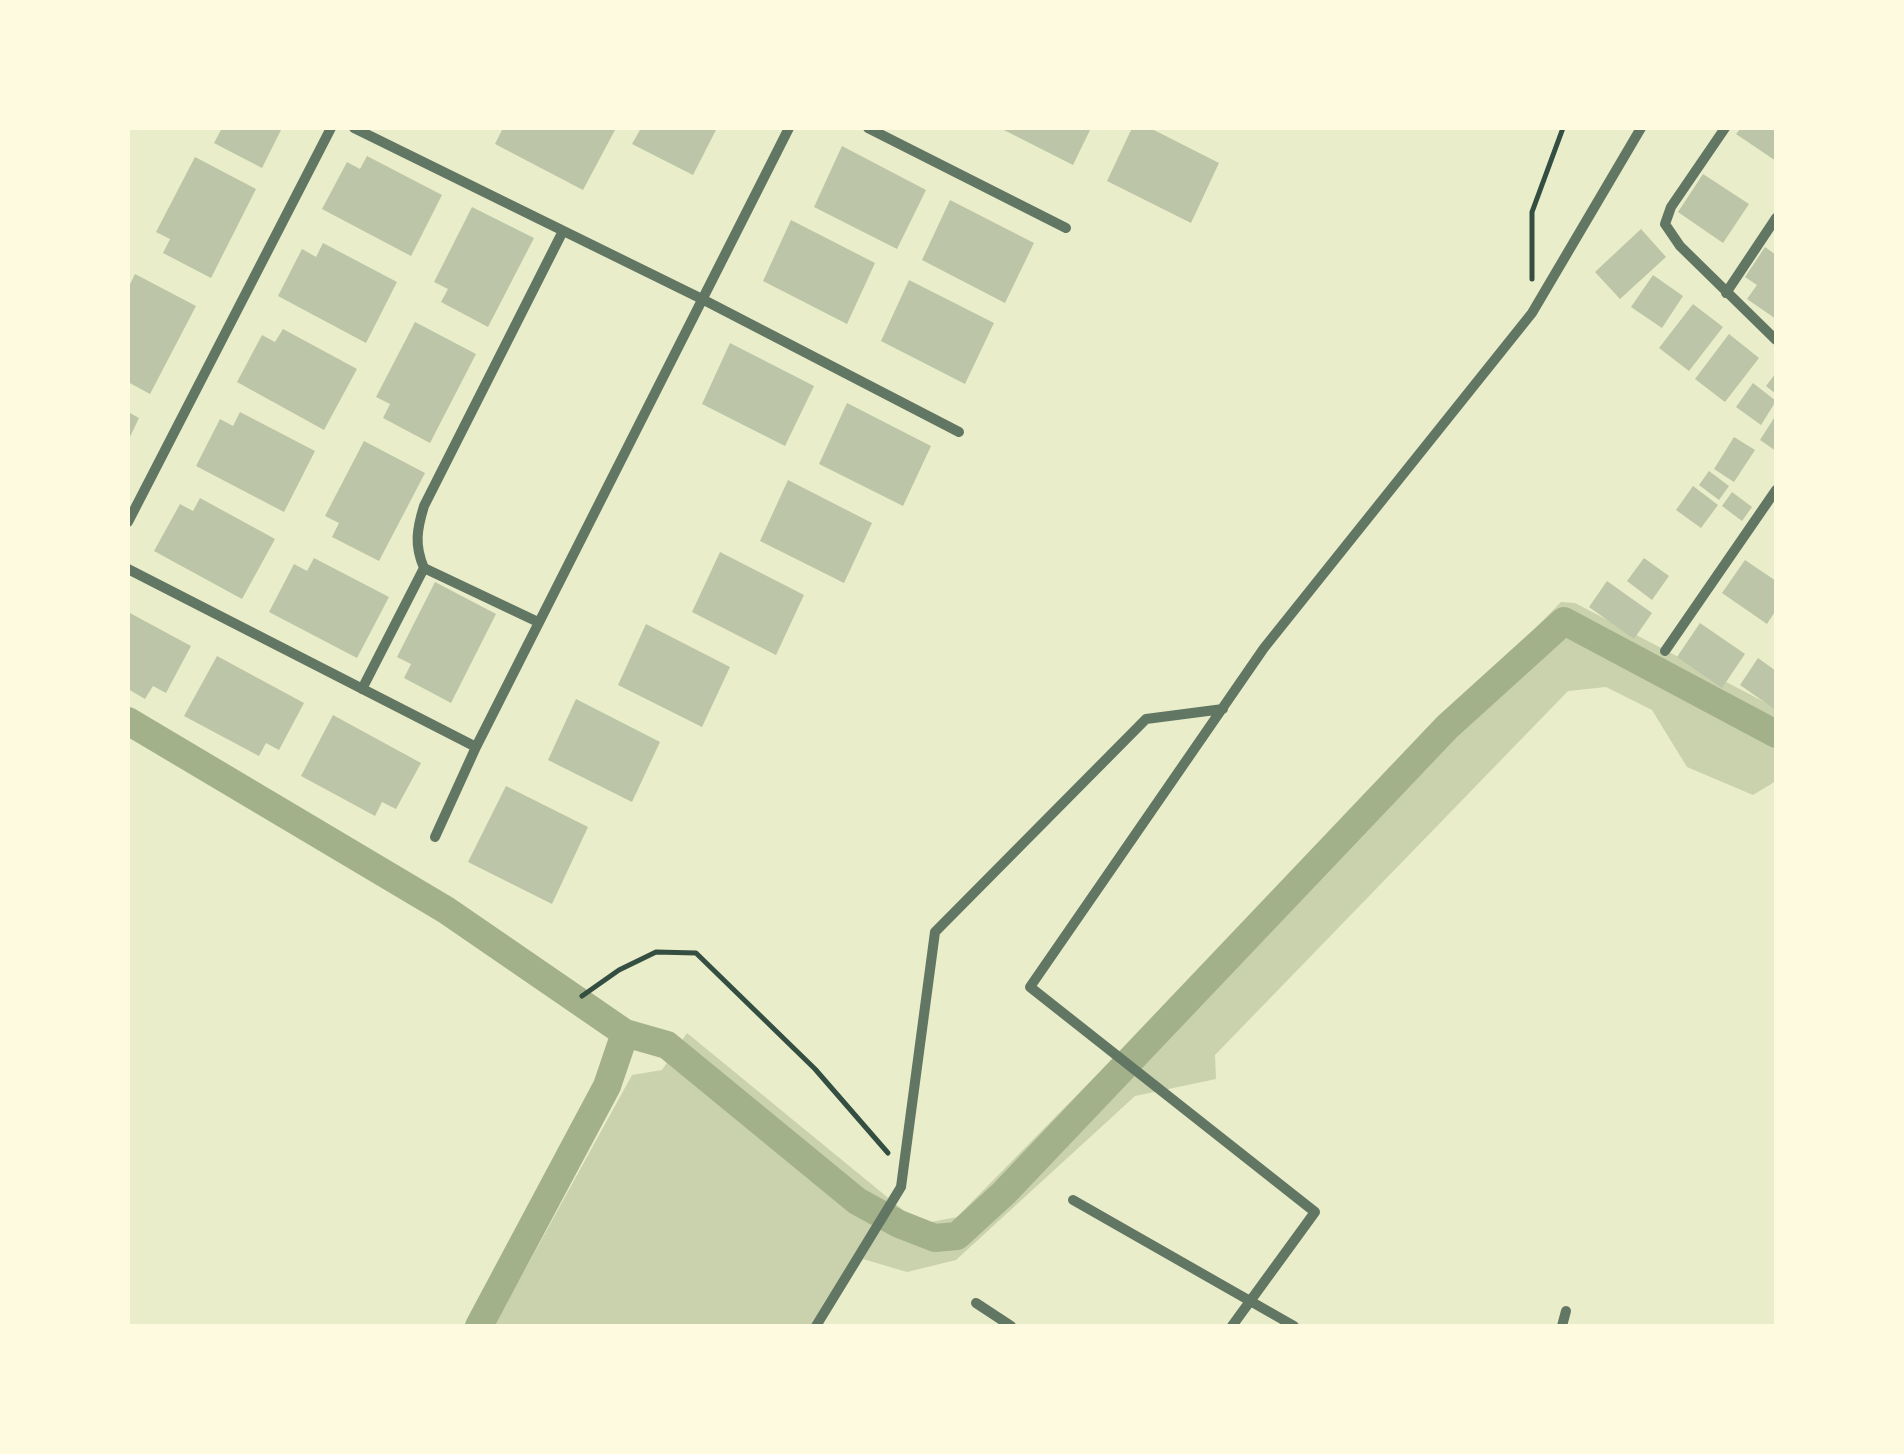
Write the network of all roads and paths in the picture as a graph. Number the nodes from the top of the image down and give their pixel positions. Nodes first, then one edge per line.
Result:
1 (331, 128) edge
2 (354, 128) edge
3 (789, 128) edge
4 (868, 128) edge
5 (1563, 128) edge
6 (1641, 128) edge
7 (1724, 128) edge
8 (1776, 218) edge
9 (1066, 228) dead end
10 (564, 231) junction
11 (1726, 293) junction
12 (702, 299) junction
13 (1532, 313) junction
14 (1776, 340) edge
15 (959, 432) dead end
16 (1776, 490) edge
17 (128, 522) edge
18 (424, 568) junction
19 (128, 569) edge
20 (538, 622) junction
21 (1665, 651) dead end
22 (362, 688) junction
23 (1223, 709) junction
24 (476, 747) junction
25 (435, 837) dead end
26 (582, 996) dead end
27 (903, 1170) junction
28 (1073, 1200) dead end
29 (1250, 1301) junction
30 (976, 1303) dead end
31 (1566, 1311) dead end
32 (816, 1326) edge
33 (1012, 1326) edge
34 (1232, 1326) edge
35 (1294, 1326) edge
36 (1562, 1326) edge

1 - 17 street
2 - 10 street
3 - 12 street
4 - 9 street
5 - 13 path
6 - 13 street
7 - 11 street
8 - 11 street
10 - 12 street
10 - 18 street
11 - 14 street
12 - 15 street
12 - 20 street
13 - 23 street
16 - 21 street
18 - 20 street
18 - 22 street
19 - 22 street
20 - 24 street
22 - 24 street
23 - 27 street
23 - 29 street
24 - 25 street
26 - 27 path
27 - 32 street
28 - 29 street
29 - 34 street
29 - 35 street
30 - 33 street
31 - 36 street

